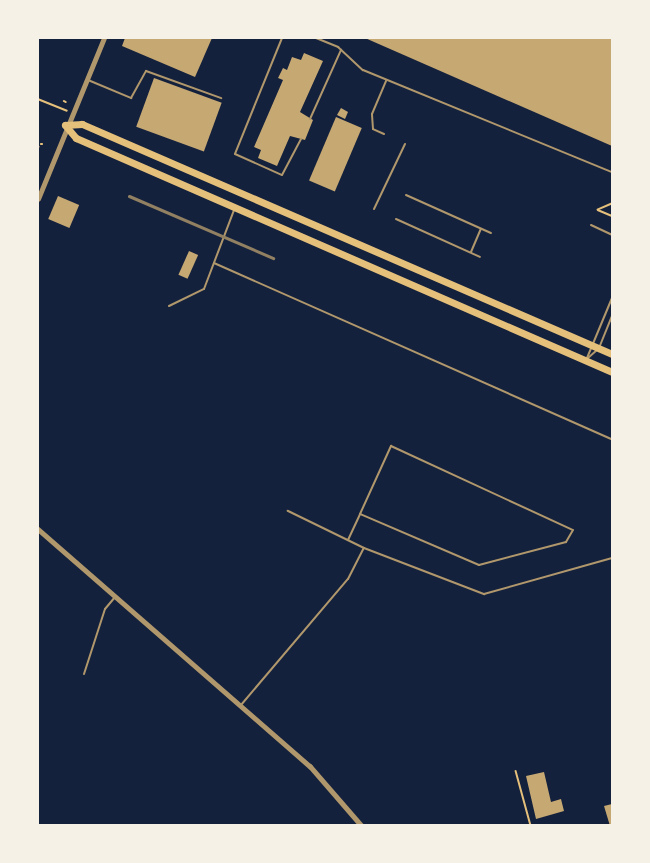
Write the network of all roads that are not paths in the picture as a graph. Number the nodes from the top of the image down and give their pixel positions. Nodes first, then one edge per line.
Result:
1 (104, 38) edge
2 (282, 38) edge
3 (316, 38) edge
4 (341, 50) junction
5 (85, 79) junction
6 (386, 80) junction
7 (221, 98) dead end
8 (310, 119) dead end
9 (65, 125) junction
10 (384, 134) dead end
11 (301, 139) dead end
12 (405, 144) dead end
13 (612, 172) edge
14 (242, 194) junction
15 (406, 195) dead end
16 (38, 199) edge
17 (235, 207) junction
18 (374, 209) dead end
19 (396, 219) dead end
20 (591, 225) dead end
21 (481, 229) junction
22 (490, 233) dead end
23 (612, 235) edge
24 (471, 252) junction
25 (480, 256) dead end
26 (214, 264) junction
27 (612, 298) edge
28 (169, 306) dead end
29 (612, 316) edge
30 (588, 344) junction
31 (599, 348) junction
32 (612, 354) edge
33 (586, 360) junction
34 (612, 372) edge
35 (612, 439) edge
36 (288, 511) dead end
37 (360, 514) junction
38 (38, 529) edge
39 (348, 540) junction
40 (364, 548) junction
41 (612, 558) edge
42 (115, 597) junction
43 (84, 674) dead end
44 (240, 705) junction
45 (362, 825) edge

1 - 5 street
2 - 11 lane
3 - 4 lane
4 - 6 lane
4 - 8 lane
5 - 7 lane
5 - 9 street
6 - 10 lane
6 - 13 lane
9 - 14 main road
9 - 16 street
9 - 17 main road
12 - 18 lane
14 - 17 lane
14 - 30 main road
15 - 21 lane
17 - 26 lane
17 - 33 main road
19 - 24 lane
20 - 23 lane
21 - 22 lane
21 - 24 lane
24 - 25 lane
26 - 28 lane
26 - 35 lane
27 - 30 lane
29 - 31 lane
30 - 31 main road
30 - 33 lane
31 - 32 main road
31 - 33 lane
33 - 34 main road
36 - 39 lane
37 - 37 lane
37 - 39 lane
38 - 42 street
39 - 40 lane
40 - 41 lane
40 - 44 lane
42 - 43 lane
42 - 44 street
44 - 45 street

